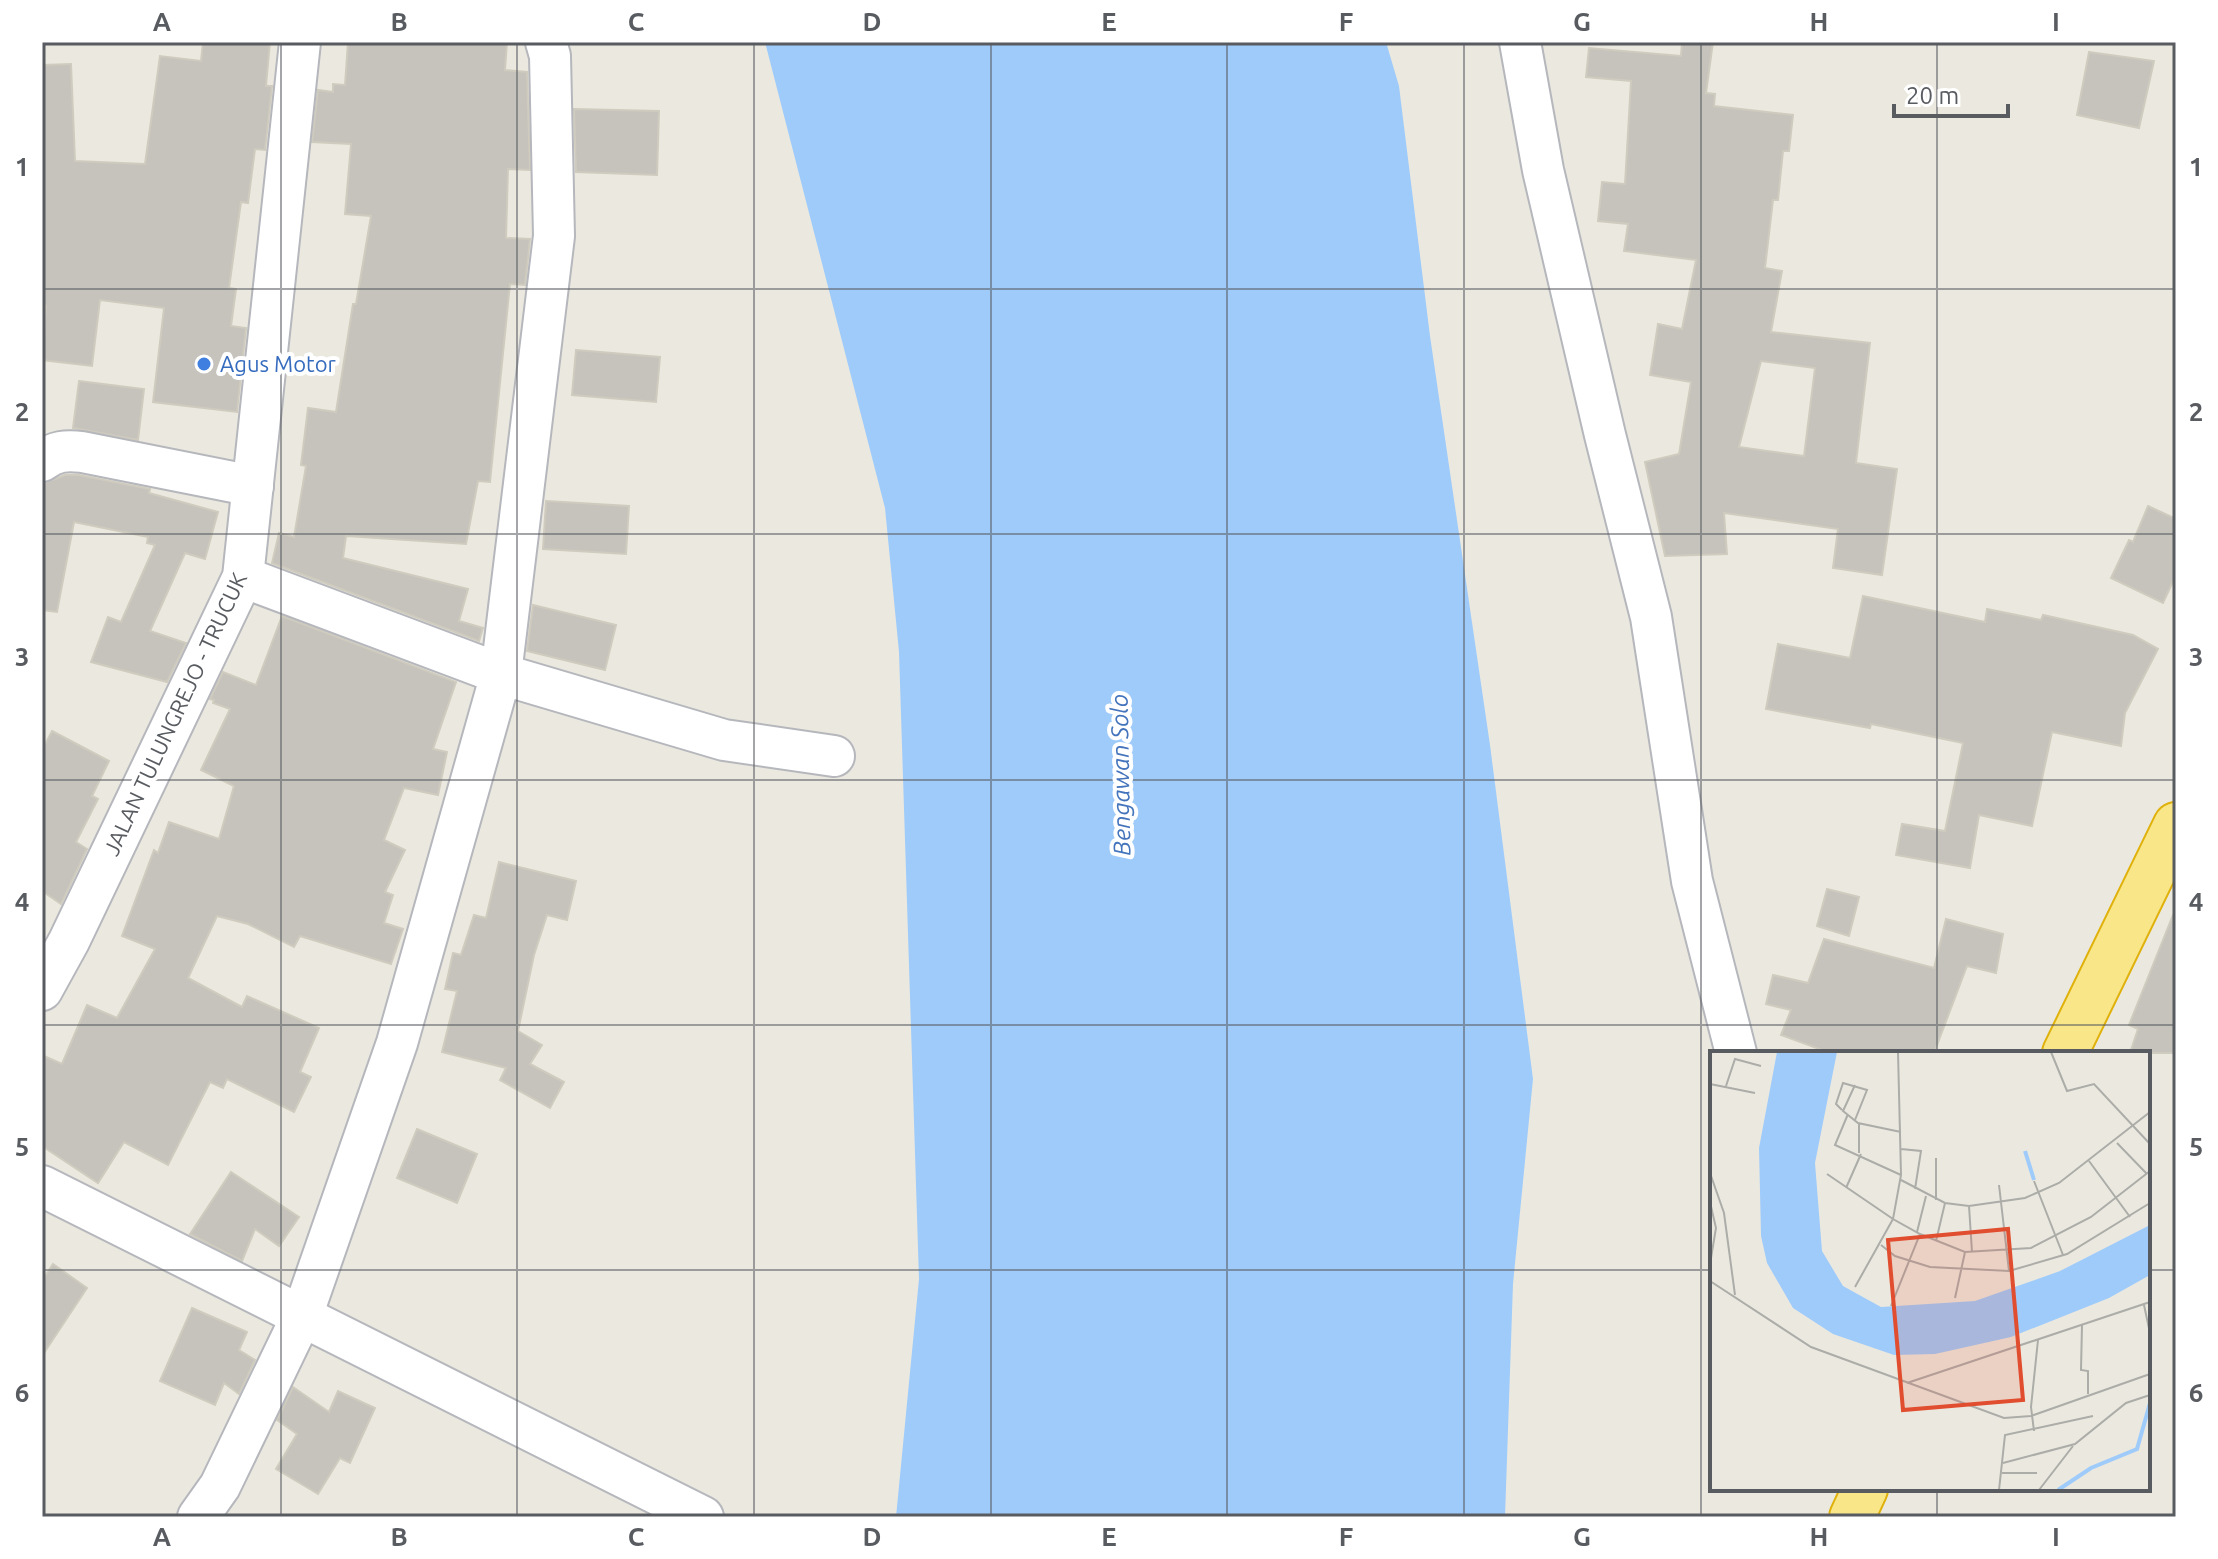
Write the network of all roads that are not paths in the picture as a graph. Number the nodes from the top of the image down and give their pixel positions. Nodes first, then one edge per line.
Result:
1 (300, 42) edge
2 (546, 42) edge
3 (1520, 42) edge
4 (42, 461) edge
5 (253, 486) junction
6 (243, 577) junction
7 (501, 674) junction
8 (834, 756) dead end
9 (2176, 825) edge
10 (56, 934) edge
11 (42, 990) edge
12 (1735, 1051) edge
13 (2066, 1051) edge
14 (42, 1186) edge
15 (302, 1316) junction
16 (1864, 1491) edge
17 (198, 1517) edge
18 (703, 1517) edge
19 (1852, 1517) edge

1 - 5 street, JALAN TULUNGREJO - TRUCUK
2 - 7 street
3 - 12 street
4 - 5 street
5 - 6 street, JALAN TULUNGREJO - TRUCUK
6 - 7 street
6 - 10 street, JALAN TULUNGREJO - TRUCUK
7 - 8 street
7 - 15 street
9 - 13 highway
10 - 11 street, JALAN TULUNGREJO - TRUCUK
14 - 15 street
15 - 17 street
15 - 18 street
16 - 19 highway

